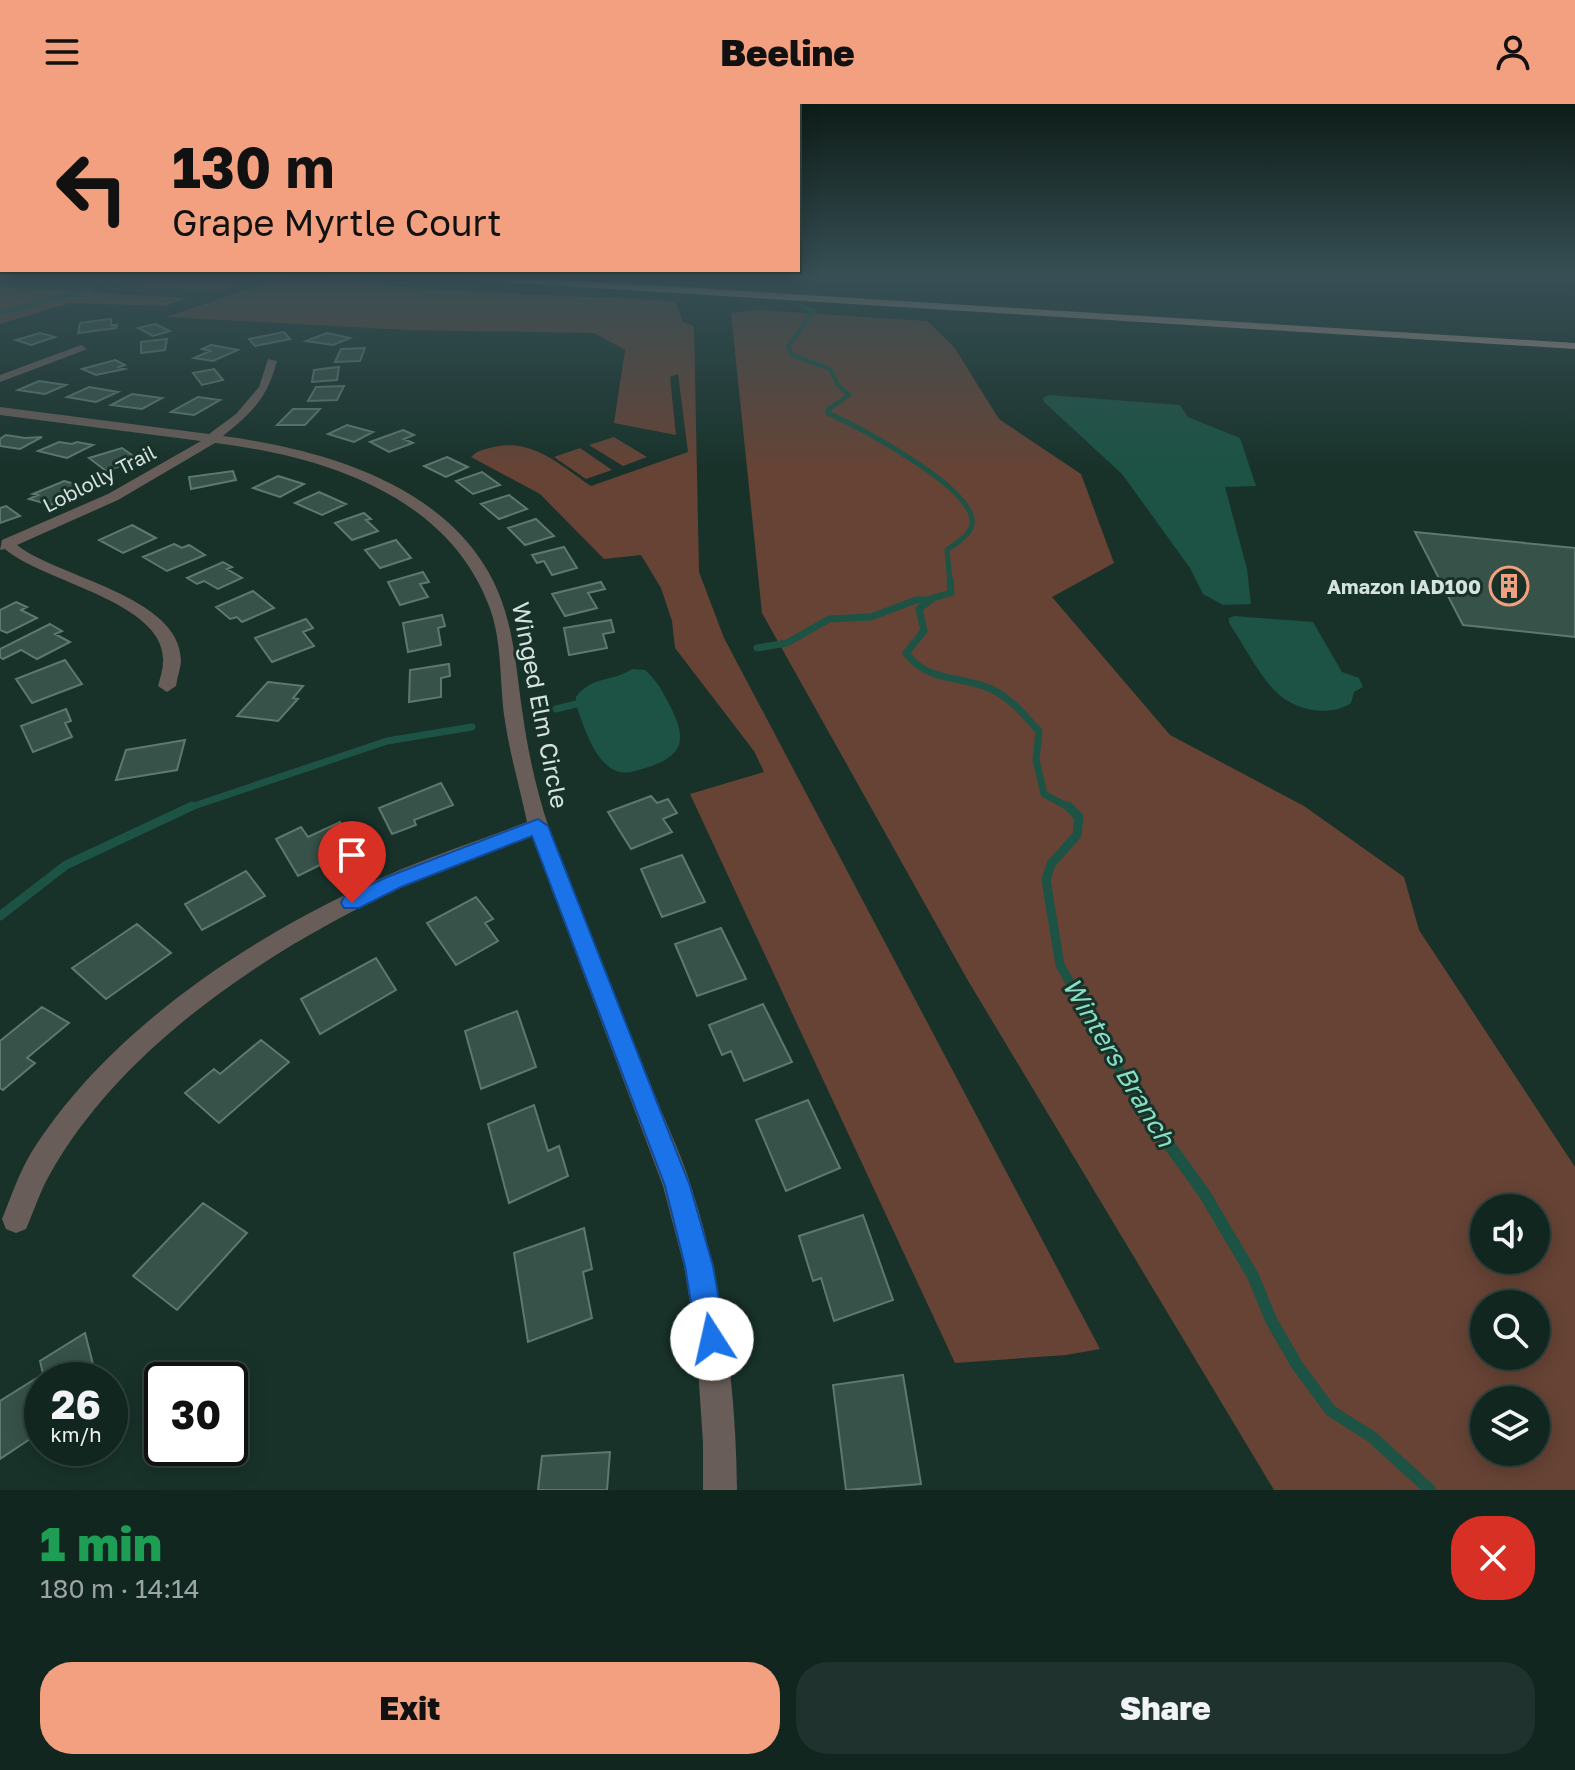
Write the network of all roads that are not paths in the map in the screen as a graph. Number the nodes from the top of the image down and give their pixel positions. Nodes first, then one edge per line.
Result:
1 (1506, 342) edge
2 (1575, 346) edge
3 (81, 348) dead end
4 (272, 361) dead end
5 (0, 379) edge
6 (0, 411) edge
7 (213, 438) junction
8 (4, 544) edge
9 (167, 686) dead end
10 (538, 826) junction
11 (16, 1219) dead end
12 (720, 1490) edge

1 - 2 highway
3 - 5 street
4 - 7 street, Loblolly Trail
6 - 7 street, Winged Elm Circle
7 - 8 street, Loblolly Trail
7 - 10 street, Winged Elm Circle
8 - 9 street
10 - 11 street
10 - 12 street, Winged Elm Circle

